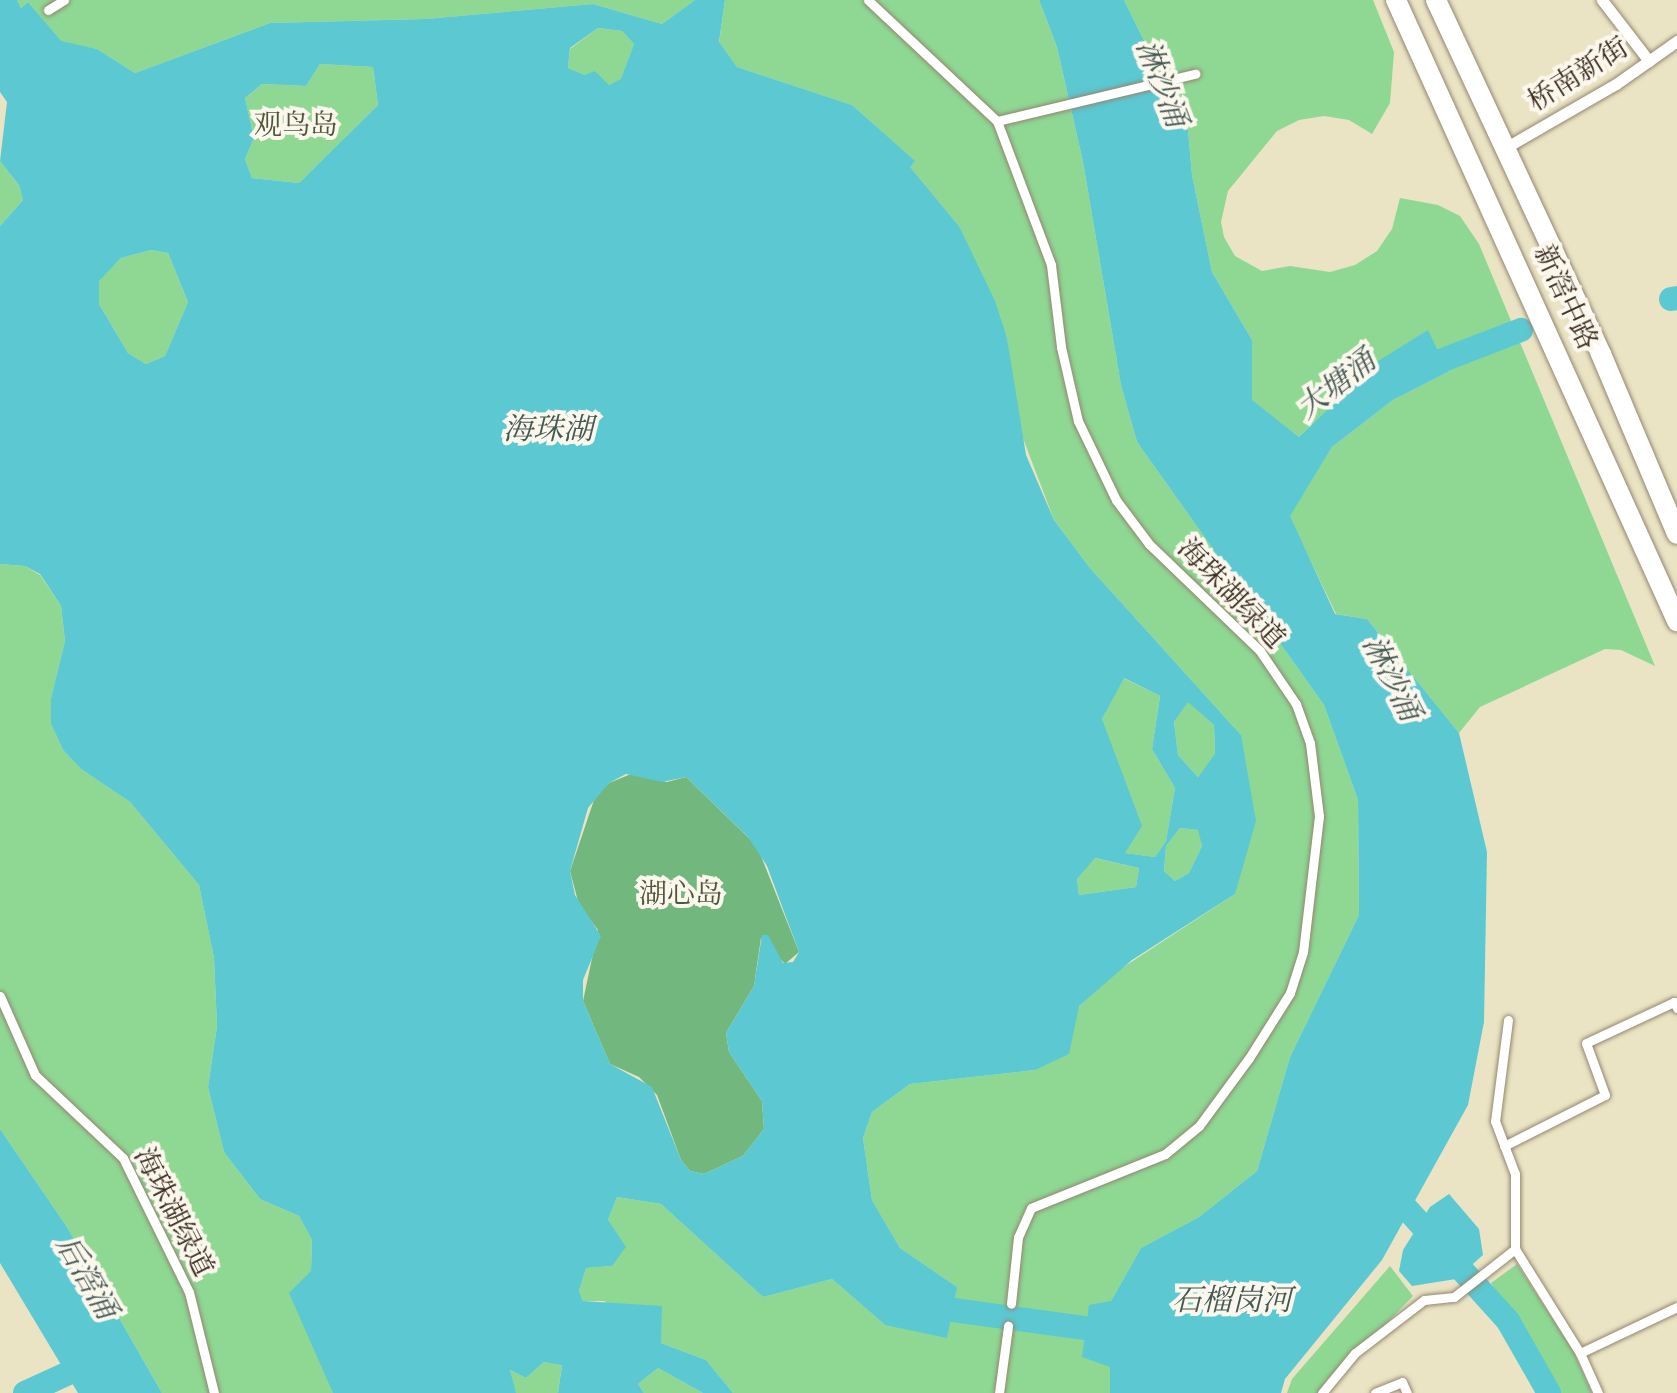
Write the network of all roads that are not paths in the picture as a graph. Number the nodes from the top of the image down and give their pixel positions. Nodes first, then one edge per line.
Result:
1 (64, 0) edge
2 (868, 0) edge
3 (1396, 0) edge
4 (1436, 0) edge
5 (1602, 0) edge
6 (48, 10) dead end
7 (1677, 41) edge
8 (1649, 61) junction
9 (1195, 74) dead end
10 (997, 121) junction
11 (1505, 148) junction
12 (1677, 534) edge
13 (1677, 621) edge
14 (0, 996) edge
15 (1677, 1008) edge
16 (1508, 1020) dead end
17 (1504, 1146) junction
18 (1515, 1249) junction
19 (1011, 1304) dead end
20 (1677, 1307) edge
21 (1008, 1326) dead end
22 (1580, 1353) junction
23 (214, 1393) edge
24 (999, 1393) edge
25 (1322, 1393) edge
26 (1375, 1393) edge
27 (1407, 1393) edge
28 (1598, 1393) edge

1 - 6 street
2 - 10 street, 海珠湖绿道
3 - 13 highway, 新滘中路
4 - 11 highway, 新滘中路
5 - 8 street
7 - 8 street, 桥南新街
8 - 11 street, 桥南新街
9 - 10 street
10 - 19 street, 海珠湖绿道
11 - 12 highway, 新滘中路
14 - 23 street, 海珠湖绿道
15 - 17 street
16 - 17 street
17 - 18 street
18 - 22 street
18 - 25 street
20 - 22 street
21 - 24 street
22 - 28 street
26 - 27 street

